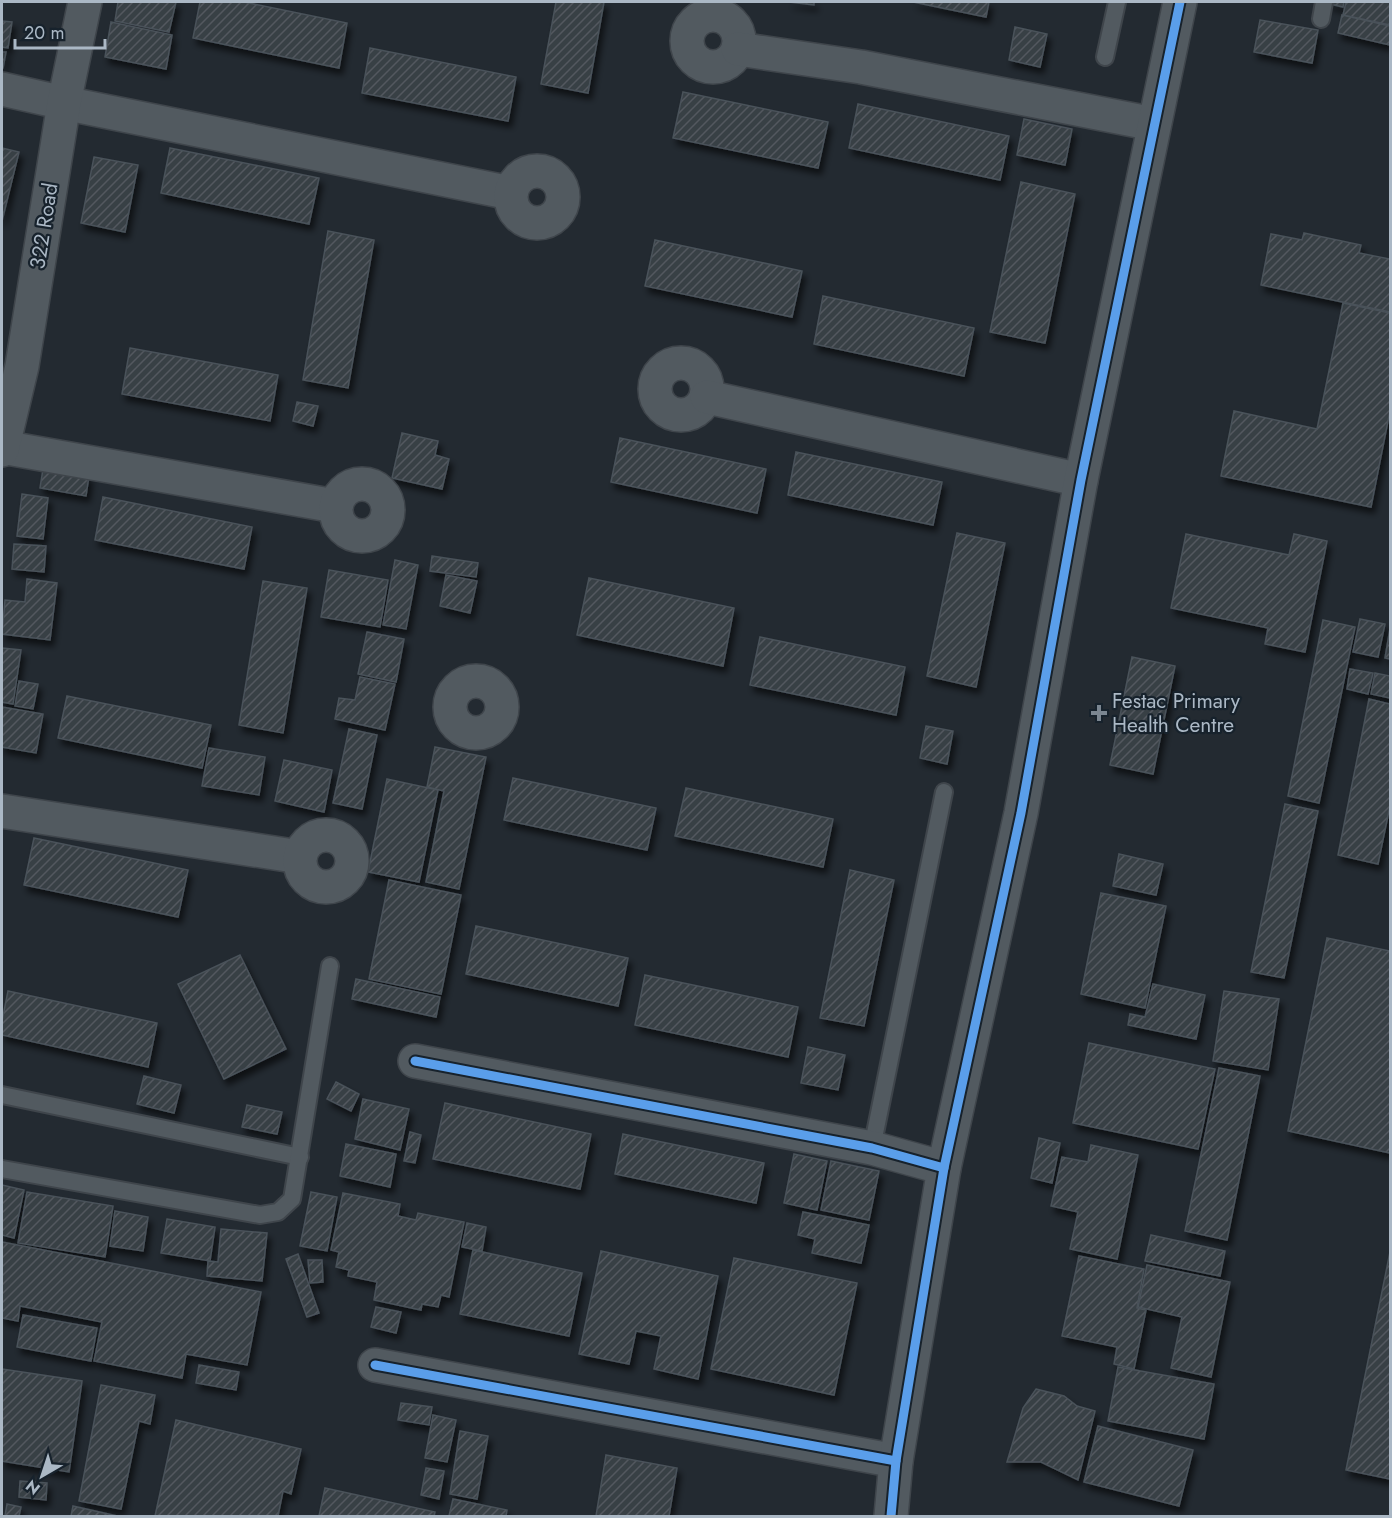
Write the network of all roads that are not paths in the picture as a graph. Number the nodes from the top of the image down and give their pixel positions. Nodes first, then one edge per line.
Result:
1 (85, 2) edge
2 (1117, 2) edge
3 (1180, 2) edge
4 (1324, 2) edge
5 (1321, 19) dead end
6 (738, 49) dead end
7 (1105, 57) dead end
8 (2, 89) edge
9 (64, 103) junction
10 (1154, 124) junction
11 (511, 193) dead end
12 (12, 363) edge
13 (707, 397) dead end
14 (2, 449) edge
15 (1081, 480) junction
16 (335, 506) dead end
17 (944, 792) dead end
18 (2, 811) edge
19 (300, 857) dead end
20 (330, 966) dead end
21 (415, 1061) dead end
22 (2, 1095) edge
23 (872, 1148) junction
24 (300, 1157) junction
25 (944, 1168) junction
26 (2, 1169) edge
27 (375, 1365) dead end
28 (896, 1461) junction
29 (892, 1516) edge

1 - 9 street, 322 Road
2 - 7 lane
3 - 10 street
4 - 5 lane
6 - 10 street
8 - 9 street
9 - 11 street
9 - 12 street, 322 Road
10 - 15 street
12 - 14 street, 322 Road
13 - 15 street
14 - 16 street
15 - 25 street
17 - 23 lane
18 - 19 street
20 - 24 lane
21 - 23 street
22 - 24 lane
23 - 25 street
24 - 26 lane
25 - 28 street
27 - 28 street
28 - 29 street

